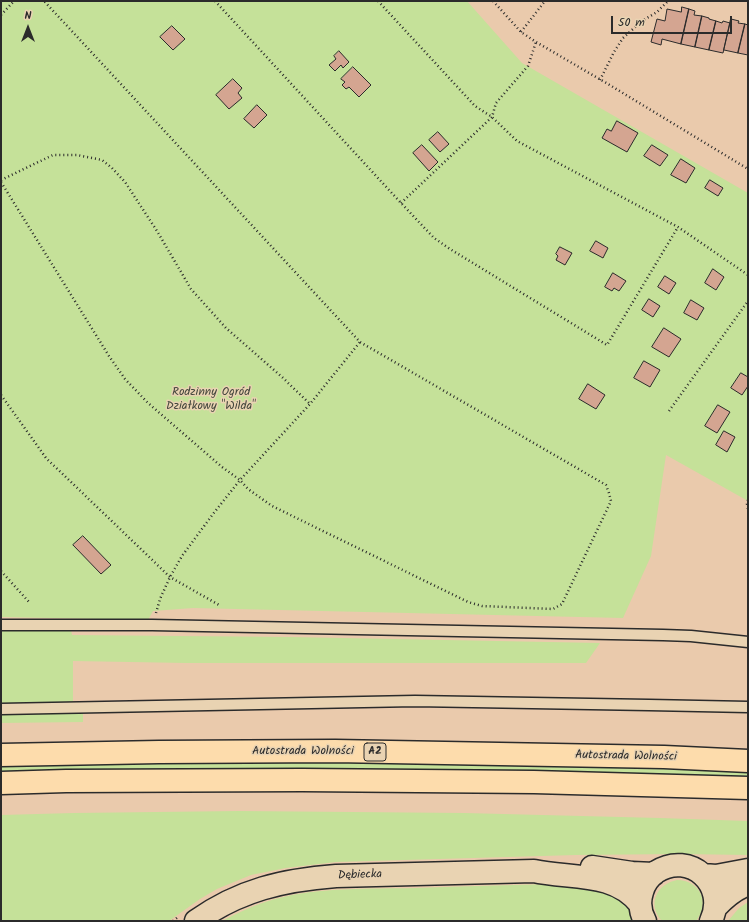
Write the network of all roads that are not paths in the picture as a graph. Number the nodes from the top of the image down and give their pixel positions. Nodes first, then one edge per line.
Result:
1 (1, 624) edge
2 (748, 642) edge
3 (748, 708) edge
4 (1, 709) edge
5 (1, 755) edge
6 (748, 761) edge
7 (1, 783) edge
8 (748, 788) edge
9 (748, 870) edge
10 (534, 871) junction
11 (654, 874) junction
12 (703, 875) junction
13 (748, 884) edge
14 (643, 913) edge
15 (713, 914) edge
16 (196, 921) edge

1 - 2 lane
3 - 4 lane
5 - 6 highway, Autostrada Wolności / A2
7 - 8 highway
9 - 12 street
10 - 11 street, Dębiecka
10 - 14 street, Dębiecka
10 - 16 street, Dębiecka
11 - 12 street
11 - 14 street
12 - 15 street
13 - 15 street

